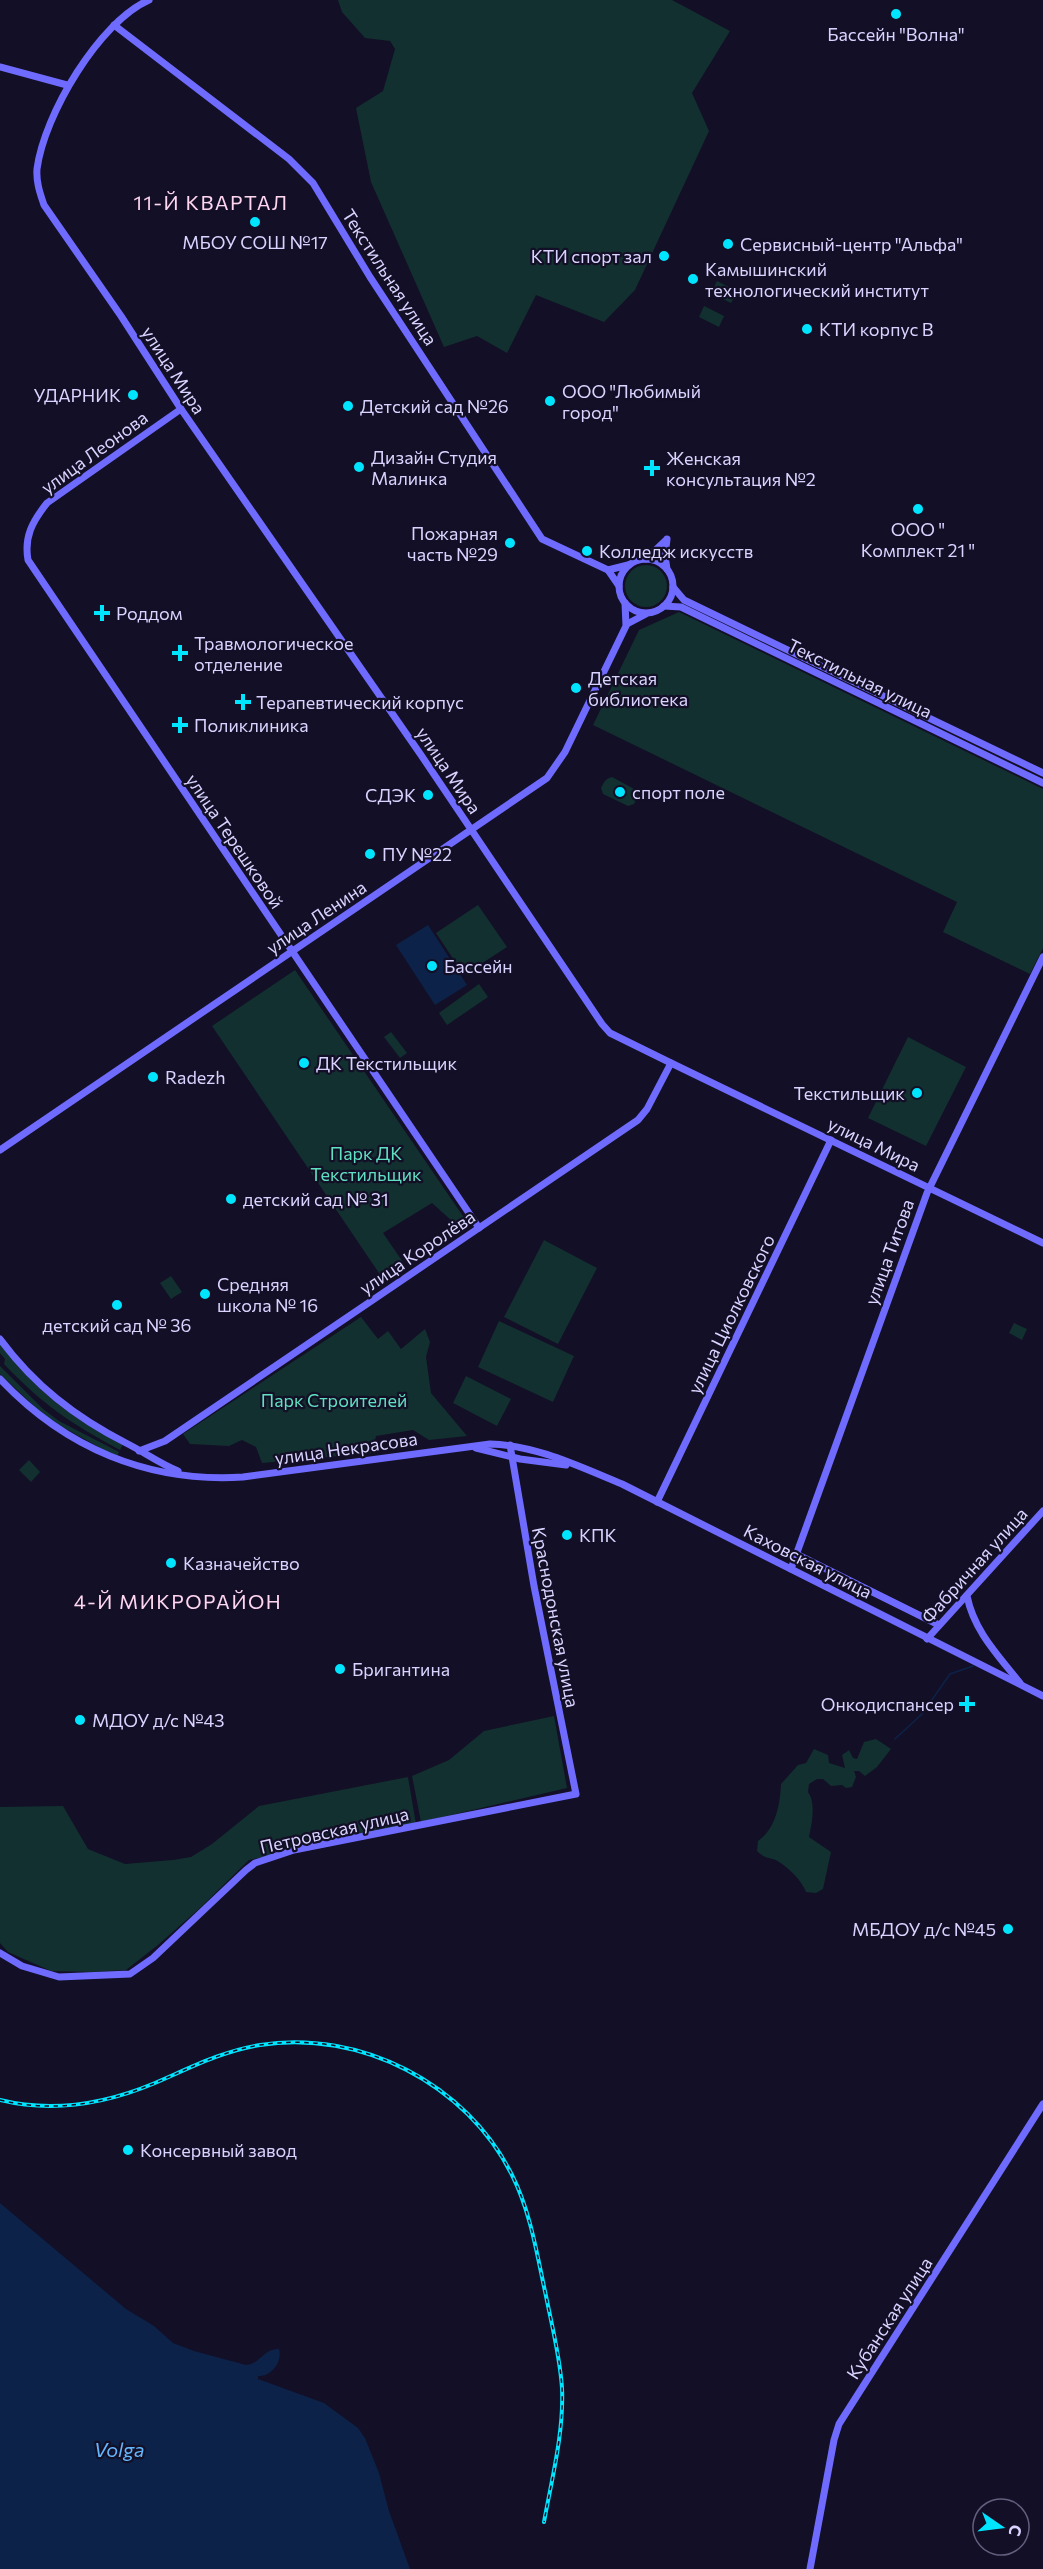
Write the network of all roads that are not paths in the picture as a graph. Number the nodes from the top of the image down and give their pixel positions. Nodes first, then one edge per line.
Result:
1 (149, 0) edge
2 (114, 25) junction
3 (0, 67) edge
4 (67, 85) junction
5 (181, 409) junction
6 (646, 559) junction
7 (28, 560) joint
8 (628, 565) junction
9 (667, 569) junction
10 (608, 570) junction
11 (619, 586) junction
12 (673, 587) junction
13 (625, 603) junction
14 (664, 606) junction
15 (648, 613) junction
16 (627, 624) junction
17 (1043, 773) edge
18 (1043, 783) edge
19 (471, 830) junction
20 (291, 952) junction
21 (1043, 957) edge
22 (670, 1063) junction
23 (831, 1140) junction
24 (0, 1150) edge
25 (929, 1188) junction
26 (478, 1228) junction
27 (1043, 1243) edge
28 (0, 1339) edge
29 (0, 1379) edge
30 (158, 1444) junction
31 (510, 1445) junction
32 (471, 1447) junction
33 (139, 1451) junction
34 (511, 1456) junction
35 (152, 1458) junction
36 (132, 1464) junction
37 (580, 1467) junction
38 (147, 1469) junction
39 (186, 1474) junction
40 (657, 1502) junction
41 (1043, 1511) edge
42 (796, 1554) junction
43 (791, 1569) junction
44 (967, 1596) junction
45 (939, 1625) junction
46 (927, 1639) junction
47 (1021, 1685) junction
48 (1043, 1696) edge
49 (576, 1794) joint
50 (0, 1953) edge
51 (1043, 2104) edge
52 (810, 2569) edge

1 - 2 street, улица Мира
2 - 4 street, улица Мира
2 - 10 street, Текстильная улица
3 - 4 street
4 - 5 street, улица Мира
5 - 7 street, улица Леонова
5 - 19 street, улица Мира
6 - 8 street
6 - 9 street
6 - 9 street
7 - 20 street, улица Терешковой
8 - 10 street
8 - 11 street
9 - 12 street
10 - 11 street
11 - 13 street
12 - 14 street
12 - 17 street, Текстильная улица
13 - 15 street
13 - 16 street
14 - 15 street
14 - 18 street, Текстильная улица
15 - 16 street
16 - 19 street, улица Ленина
19 - 20 street, улица Ленина
19 - 22 street, улица Мира
20 - 24 street, улица Ленина
20 - 26 street, улица Терешковой
21 - 25 street, улица Титова
22 - 23 street, улица Мира
22 - 26 street, улица Королёва
23 - 25 street, улица Мира
23 - 40 street, улица Циолковского
25 - 27 street, улица Мира
25 - 42 street, улица Титова
26 - 30 street, улица Королёва
28 - 33 street, улица Некрасова
29 - 36 street, улица Некрасова
30 - 33 street, улица Королёва
30 - 35 street
31 - 32 street, улица Некрасова
31 - 34 street, Краснодонская улица
31 - 37 street, Каховская улица
32 - 34 street, Каховская улица
32 - 39 street, улица Некрасова
33 - 35 street, улица Некрасова
33 - 36 street
34 - 37 street, Каховская улица
34 - 49 street, Краснодонская улица
35 - 38 street
35 - 39 street, улица Некрасова
36 - 38 street, улица Некрасова
37 - 40 street, Каховская улица
38 - 39 street, улица Некрасова
40 - 43 street, Каховская улица
41 - 44 street, Фабричная улица
42 - 43 street, улица Титова
42 - 45 street
43 - 46 street, Каховская улица
44 - 45 street, Фабричная улица
44 - 47 street
45 - 46 street, Фабричная улица
46 - 47 street, Каховская улица
47 - 48 street
49 - 50 street, Петровская улица
51 - 52 street, Кубанская улица

